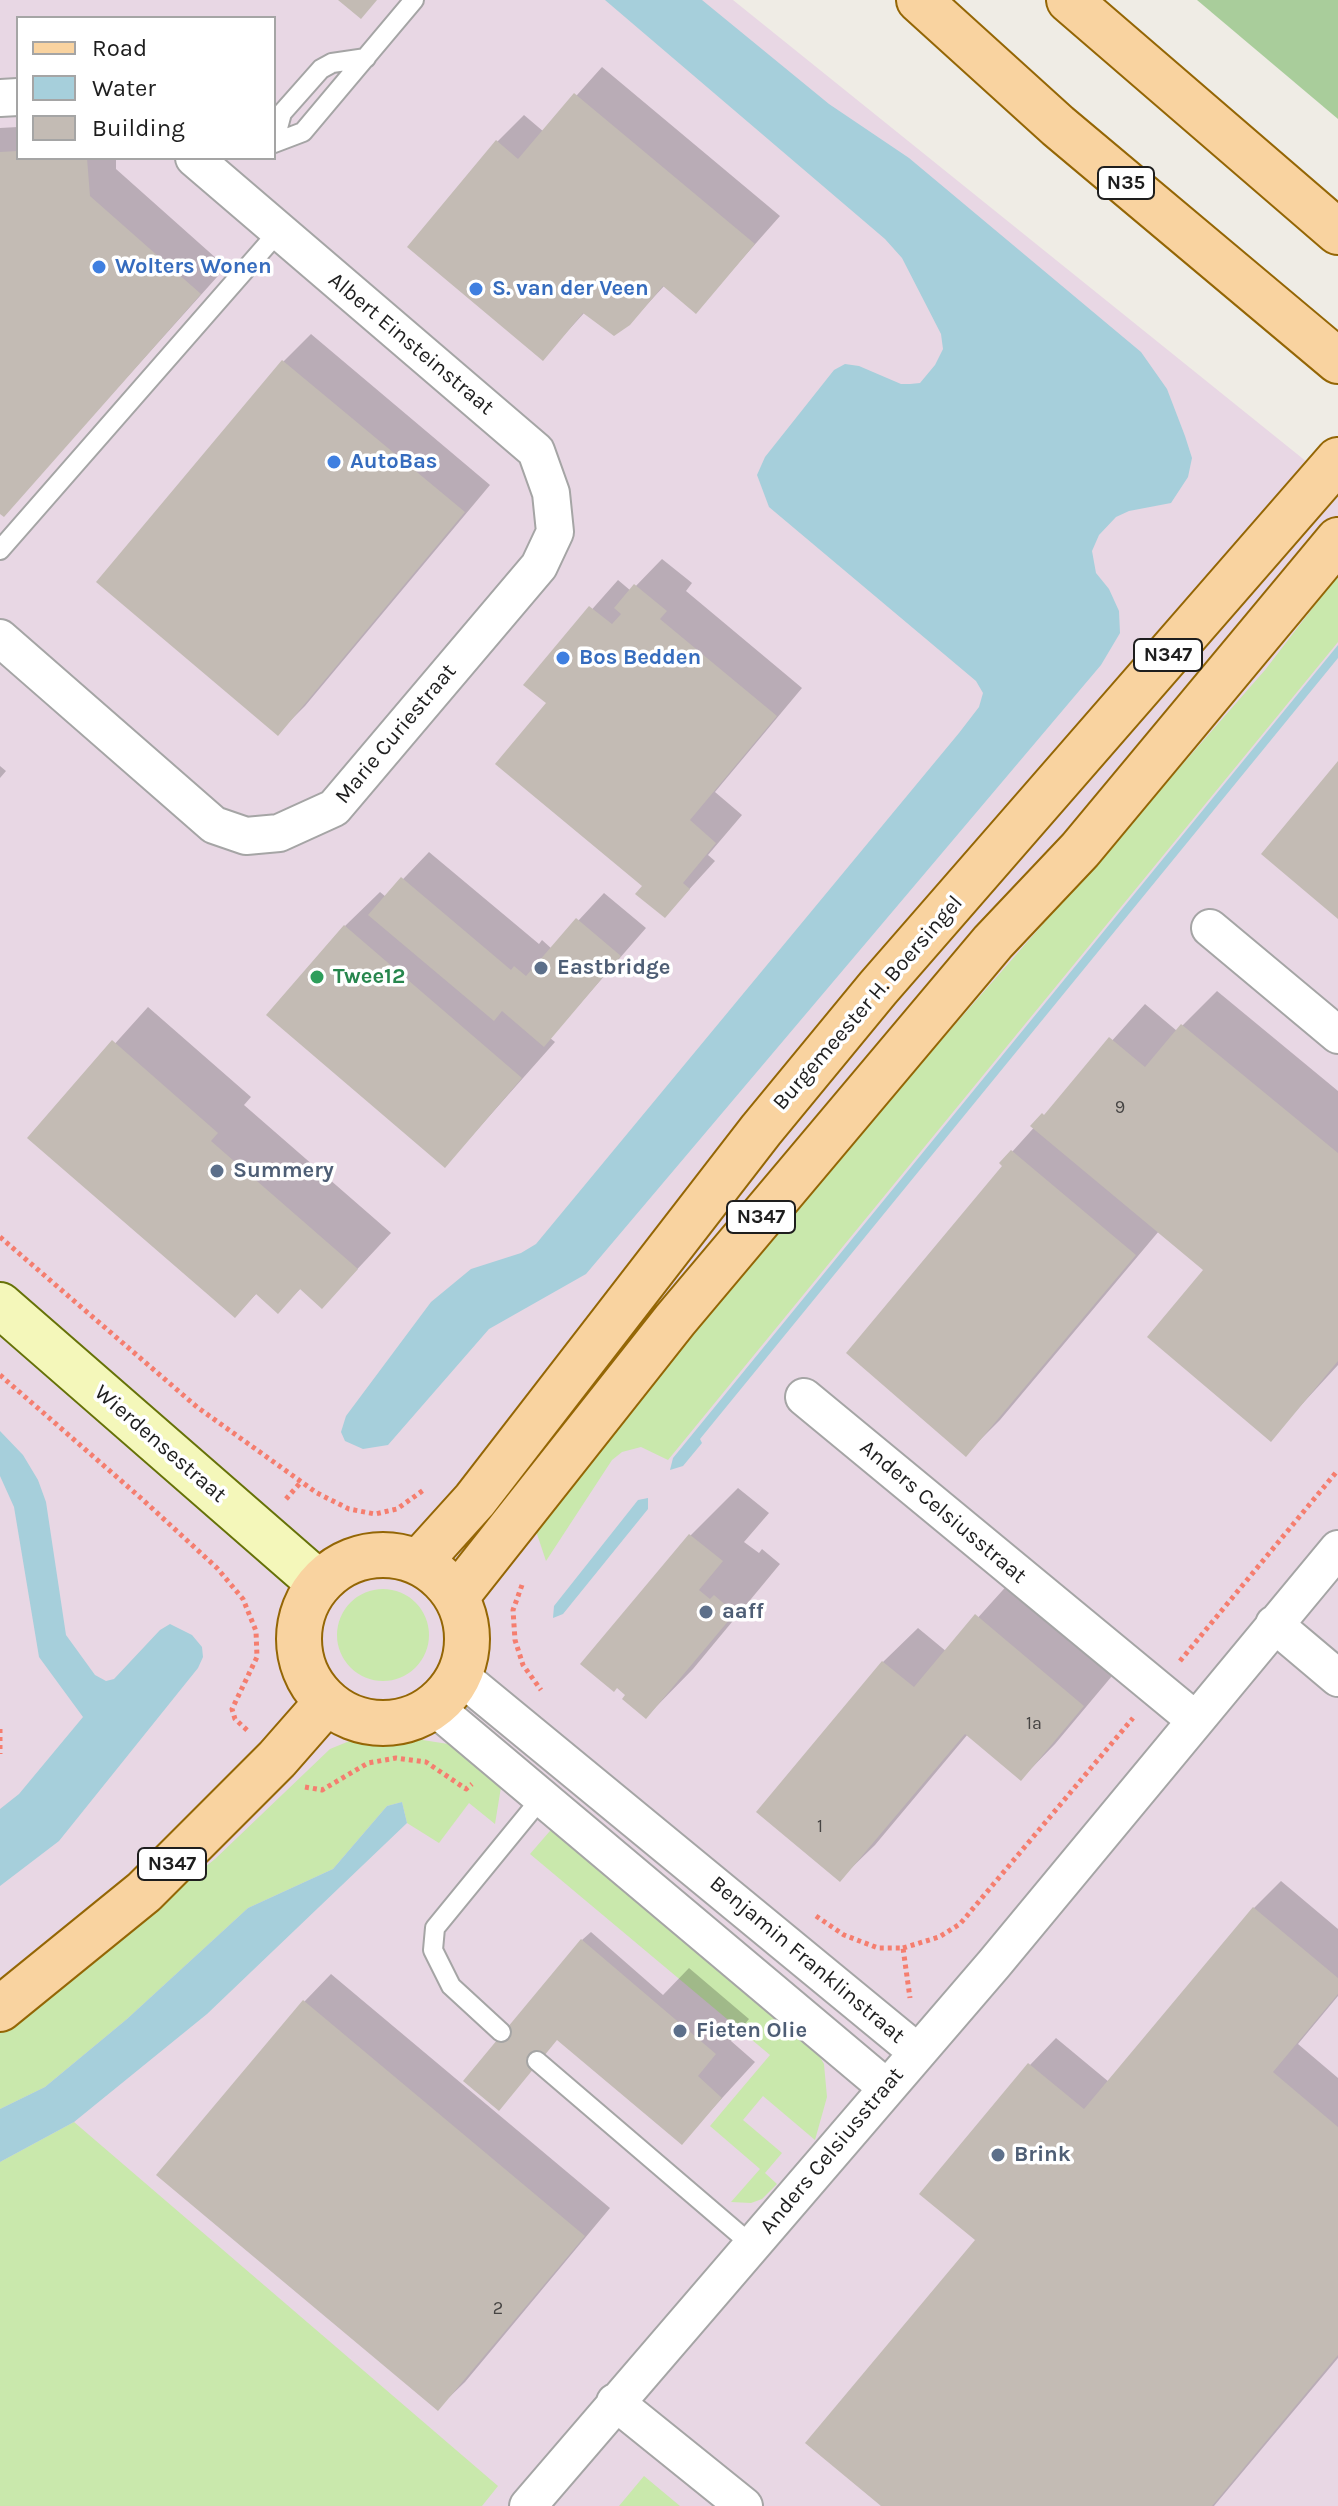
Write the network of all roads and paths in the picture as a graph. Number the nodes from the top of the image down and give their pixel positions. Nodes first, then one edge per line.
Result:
1 (414, 0) edge
2 (919, 0) edge
3 (1069, 0) edge
4 (366, 58) junction
5 (276, 136) edge
6 (276, 142) edge
7 (196, 160) edge
8 (279, 231) junction
9 (1338, 232) edge
10 (1338, 361) edge
11 (1338, 460) edge
12 (1338, 540) edge
13 (0, 550) edge
14 (539, 566) joint
15 (0, 638) edge
16 (1210, 928) dead end
17 (1338, 1035) edge
18 (0, 1305) edge
19 (804, 1397) dead end
20 (1338, 1470) edge
21 (1338, 1549) edge
22 (419, 1562) junction
23 (319, 1583) junction
24 (456, 1597) junction
25 (1274, 1624) junction
26 (1338, 1678) edge
27 (1157, 1689) junction
28 (446, 1690) junction
29 (327, 1702) junction
30 (1194, 1719) junction
31 (0, 1729) edge
32 (0, 1754) edge
33 (543, 1796) junction
34 (805, 1908) dead end
35 (903, 1948) junction
36 (0, 2009) edge
37 (501, 2032) dead end
38 (916, 2051) junction
39 (537, 2061) dead end
40 (887, 2088) junction
41 (752, 2245) junction
42 (615, 2402) junction
43 (528, 2506) edge
44 (744, 2506) edge

1 - 4 lane
2 - 10 main road, N35
3 - 9 main road
4 - 5 lane
4 - 6 lane
7 - 8 street, Albert Einsteinstraat
8 - 13 lane
8 - 14 street, Albert Einsteinstraat
11 - 22 main road, Burgemeester H. Boersingel / N347
12 - 24 main road, N347
14 - 15 street, Marie Curiestraat
16 - 17 street
18 - 23 street, Wierdensestraat
19 - 27 street, Anders Celsiusstraat
20 - 27 path
21 - 25 street, Anders Celsiusstraat
22 - 23 main road
22 - 24 main road
23 - 29 main road
24 - 28 main road
25 - 26 street
25 - 30 street, Anders Celsiusstraat
27 - 30 street, Anders Celsiusstraat
27 - 35 path
28 - 29 main road
28 - 33 street, Benjamin Franklinstraat
28 - 38 street, Benjamin Franklinstraat
29 - 36 main road, N347
30 - 38 street, Anders Celsiusstraat
31 - 32 path
33 - 37 lane
33 - 40 street, Benjamin Franklinstraat
34 - 35 path, Benjamin Franklinstraat
35 - 38 path, Benjamin Franklinstraat
38 - 40 street, Anders Celsiusstraat
39 - 41 lane
40 - 41 street, Anders Celsiusstraat
41 - 42 street, Anders Celsiusstraat
42 - 43 street, Anders Celsiusstraat
42 - 44 street

